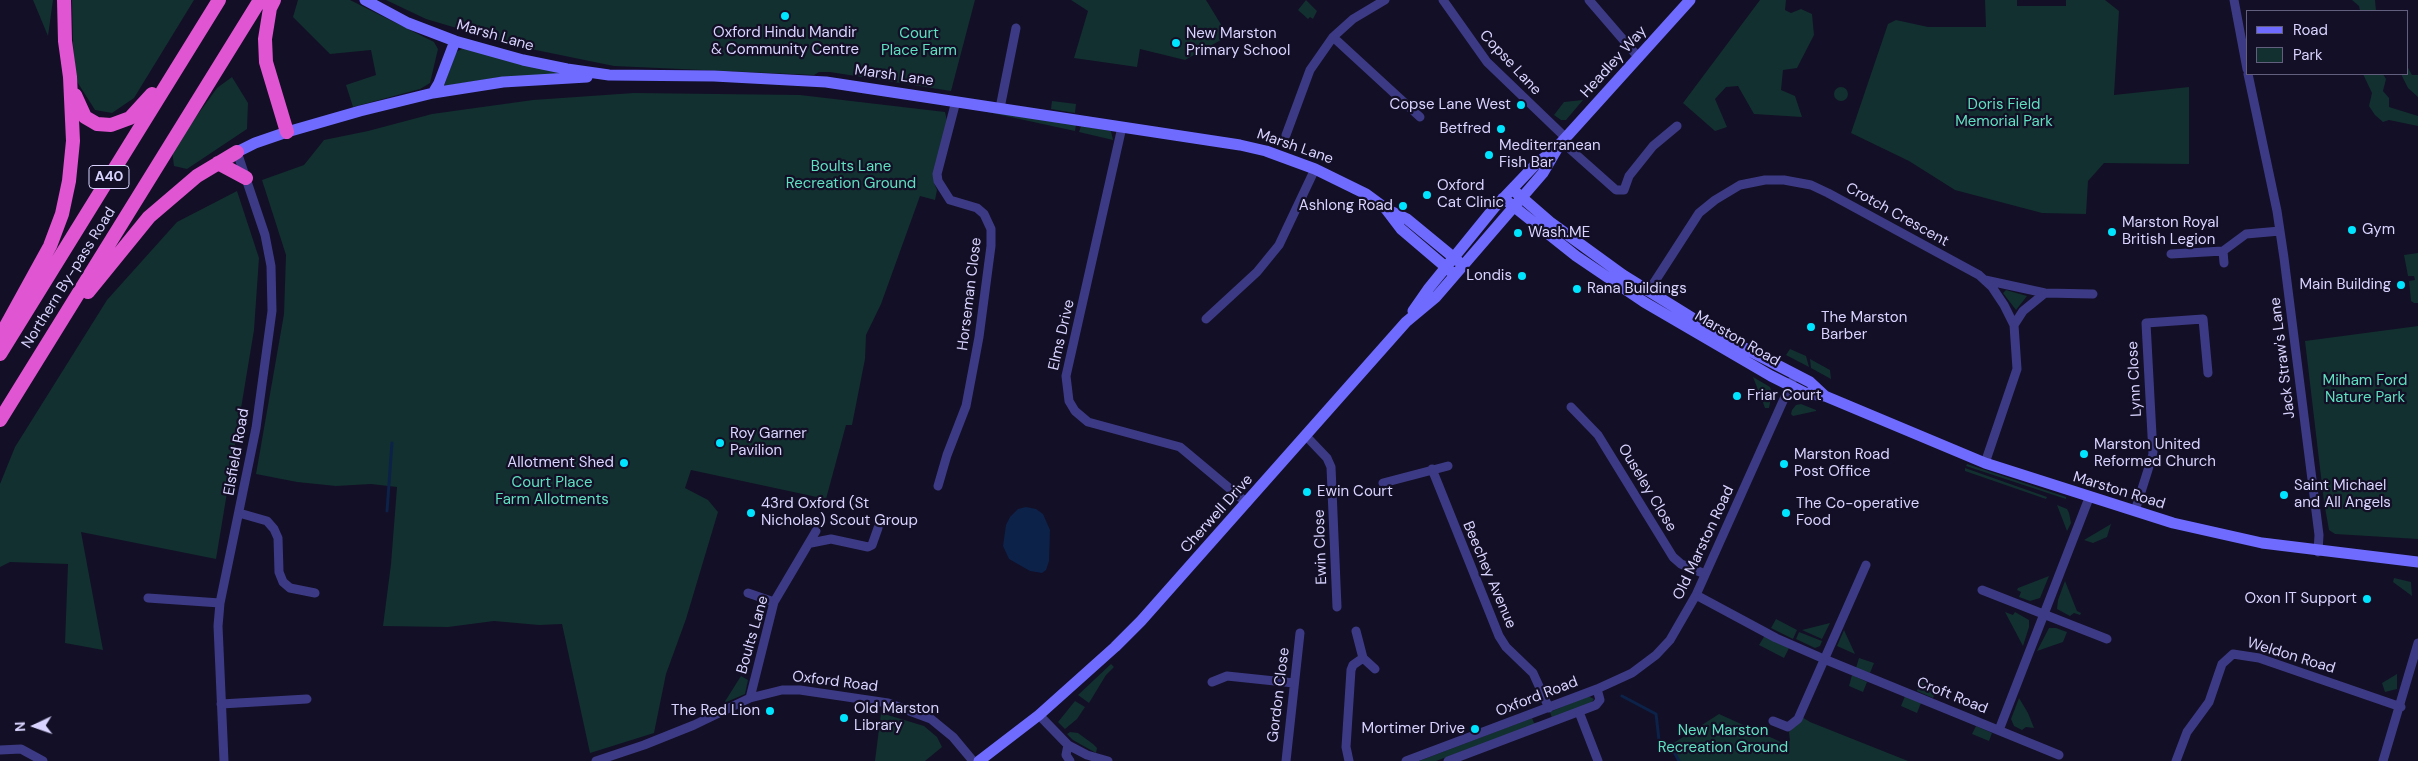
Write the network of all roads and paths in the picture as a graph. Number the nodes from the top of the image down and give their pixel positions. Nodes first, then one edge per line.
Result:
1 (64, 0) edge
2 (219, 0) edge
3 (260, 0) edge
4 (274, 0) edge
5 (365, 0) edge
6 (1385, 0) edge
7 (1443, 0) edge
8 (1589, 0) edge
9 (1690, 0) edge
10 (2234, 0) edge
11 (1016, 28) dead end
12 (1333, 37) junction
13 (456, 40) junction
14 (189, 48) junction
15 (1639, 58) junction
16 (2246, 64) edge
17 (609, 75) junction
18 (2248, 75) edge
19 (70, 77) junction
20 (433, 93) junction
21 (956, 100) junction
22 (1000, 108) junction
23 (1420, 117) dead end
24 (1677, 126) dead end
25 (1122, 127) junction
26 (287, 132) junction
27 (1286, 135) dead end
28 (1563, 142) junction
29 (237, 152) junction
30 (218, 163) junction
31 (1315, 168) junction
32 (246, 178) junction
33 (1512, 189) junction
34 (1522, 197) junction
35 (1501, 201) junction
36 (1513, 206) junction
37 (1385, 208) junction
38 (2280, 231) junction
39 (2223, 251) junction
40 (2170, 254) dead end
41 (1590, 260) junction
42 (1449, 262) junction
43 (2224, 263) dead end
44 (1459, 270) junction
45 (1985, 280) junction
46 (1648, 292) junction
47 (2045, 293) junction
48 (2093, 294) dead end
49 (1666, 310) junction
50 (1206, 319) dead end
51 (1406, 322) junction
52 (2014, 325) junction
53 (0, 337) edge
54 (44, 349) junction
55 (0, 354) edge
56 (2208, 373) dead end
57 (1795, 375) junction
58 (1790, 386) junction
59 (1826, 396) junction
60 (1571, 407) dead end
61 (0, 420) edge
62 (1306, 436) junction
63 (1985, 463) junction
64 (1448, 466) dead end
65 (1432, 470) junction
66 (1383, 483) dead end
67 (938, 486) dead end
68 (2089, 498) junction
69 (1247, 503) junction
70 (2136, 511) junction
71 (239, 513) junction
72 (878, 528) dead end
73 (816, 531) dead end
74 (811, 543) junction
75 (2318, 552) junction
76 (2418, 562) edge
77 (1866, 565) dead end
78 (1705, 574) junction
79 (1982, 590) dead end
80 (315, 593) dead end
81 (748, 593) dead end
82 (1696, 595) junction
83 (148, 598) dead end
84 (774, 602) junction
85 (220, 603) junction
86 (1337, 607) dead end
87 (2043, 616) junction
88 (1356, 631) dead end
89 (1300, 633) dead end
90 (2107, 639) dead end
91 (2418, 643) edge
92 (1363, 658) junction
93 (1824, 659) junction
94 (1375, 669) dead end
95 (1212, 682) dead end
96 (1294, 683) junction
97 (1598, 689) junction
98 (307, 698) dead end
99 (750, 698) junction
100 (221, 704) junction
101 (2401, 706) junction
102 (1549, 708) junction
103 (1579, 712) junction
104 (1039, 715) junction
105 (1773, 722) dead end
106 (1998, 730) junction
107 (1068, 745) junction
108 (0, 750) edge
109 (2059, 755) dead end
110 (43, 761) edge
111 (224, 761) edge
112 (596, 761) edge
113 (973, 761) edge
114 (979, 761) edge
115 (1070, 761) edge
116 (1108, 761) edge
117 (1286, 761) edge
118 (1349, 761) edge
119 (1406, 761) edge
120 (1448, 761) edge
121 (1598, 761) edge
122 (2176, 761) edge
123 (2383, 761) edge

1 - 19 highway
2 - 14 highway, Northern By-pass Road / A40
3 - 54 highway, Northern By-pass Road / A40
4 - 26 highway
5 - 13 main road, Marsh Lane
6 - 12 street
7 - 28 street, Copse Lane
8 - 15 street
9 - 15 main road, Headley Way
10 - 16 street
11 - 22 street
12 - 23 street
12 - 27 street
13 - 17 main road, Marsh Lane
13 - 20 main road
14 - 19 highway
14 - 55 highway, Northern By-pass Road / A40
15 - 28 main road, Headley Way
17 - 20 main road
17 - 21 main road, Marsh Lane
18 - 38 street, Jack Straw's Lane
19 - 53 highway
20 - 26 main road
21 - 22 main road, Marsh Lane
21 - 67 street, Horseman Close
22 - 25 main road, Marsh Lane
24 - 28 street, Copse Lane
25 - 31 main road, Marsh Lane
25 - 69 street, Elms Drive
26 - 29 main road
28 - 33 main road, Headley Way
28 - 34 main road, Headley Way
29 - 30 highway
29 - 32 street, Elsfield Road
30 - 32 highway
30 - 54 highway
31 - 37 main road, Marsh Lane
31 - 50 street
32 - 71 street, Elsfield Road
33 - 34 main road, Marston Road
33 - 35 main road, Headley Way
34 - 36 main road, Headley Way
34 - 41 main road, Marston Road
35 - 36 main road, Marston Road
35 - 42 main road, Cherwell Drive
36 - 41 main road, Marston Road
36 - 44 main road, Cherwell Drive
37 - 42 main road, Marsh Lane
37 - 42 main road, Marsh Lane
38 - 39 street
38 - 75 street, Jack Straw's Lane
39 - 40 street
39 - 43 street
41 - 46 main road, Marston Road
41 - 49 main road, Marston Road
42 - 44 main road, Marsh Lane
42 - 51 main road, Cherwell Drive
44 - 51 main road, Cherwell Drive
45 - 46 street, Crotch Crescent
45 - 47 street
45 - 52 street, Crotch Crescent
46 - 49 main road, Marston Road
47 - 48 street
47 - 52 street
49 - 57 main road, Marston Road
49 - 58 main road, Marston Road
51 - 62 main road, Cherwell Drive
52 - 63 street, Crotch Crescent
54 - 61 highway, Northern By-pass Road / A40
56 - 70 street, Lynn Close
57 - 58 street, Old Marston Road
57 - 59 main road, Marston Road
58 - 59 main road, Marston Road
58 - 78 street, Old Marston Road
59 - 63 main road, Marston Road
60 - 78 street, Ouseley Close
62 - 69 main road, Cherwell Drive
62 - 86 street, Ewin Close
63 - 68 main road, Marston Road
64 - 65 street
65 - 66 street
65 - 102 street, Beechey Avenue
68 - 70 main road, Marston Road
68 - 87 street, Croft Road
69 - 104 main road, Cherwell Drive
70 - 75 main road, Marston Road
71 - 80 street
71 - 85 street, Elsfield Road
72 - 74 street
73 - 74 street, Boults Lane
74 - 84 street, Boults Lane
75 - 76 main road, Marston Road
77 - 93 street
78 - 82 street, Old Marston Road
79 - 87 street
81 - 84 street
82 - 93 street, Croft Road
82 - 97 street, Old Marston Road
83 - 85 street
84 - 99 street, Boults Lane
85 - 100 street, Elsfield Road
87 - 90 street
87 - 106 street, Croft Road
88 - 92 street
89 - 96 street, Gordon Close
91 - 101 street
92 - 94 street
92 - 118 street
93 - 105 street
93 - 106 street, Croft Road
95 - 96 street
96 - 117 street, Gordon Close
97 - 102 street, Oxford Road
97 - 103 street, Oxford Road
98 - 100 street
99 - 112 street, Oxford Road
99 - 113 street, Oxford Road
100 - 111 street, Elsfield Road
101 - 122 street, Weldon Road
101 - 123 street
102 - 119 street, Oxford Road
103 - 120 street, Oxford Road
103 - 121 street
104 - 107 street
104 - 114 main road, Cherwell Drive
106 - 109 street
107 - 115 street
107 - 116 street
108 - 110 street

